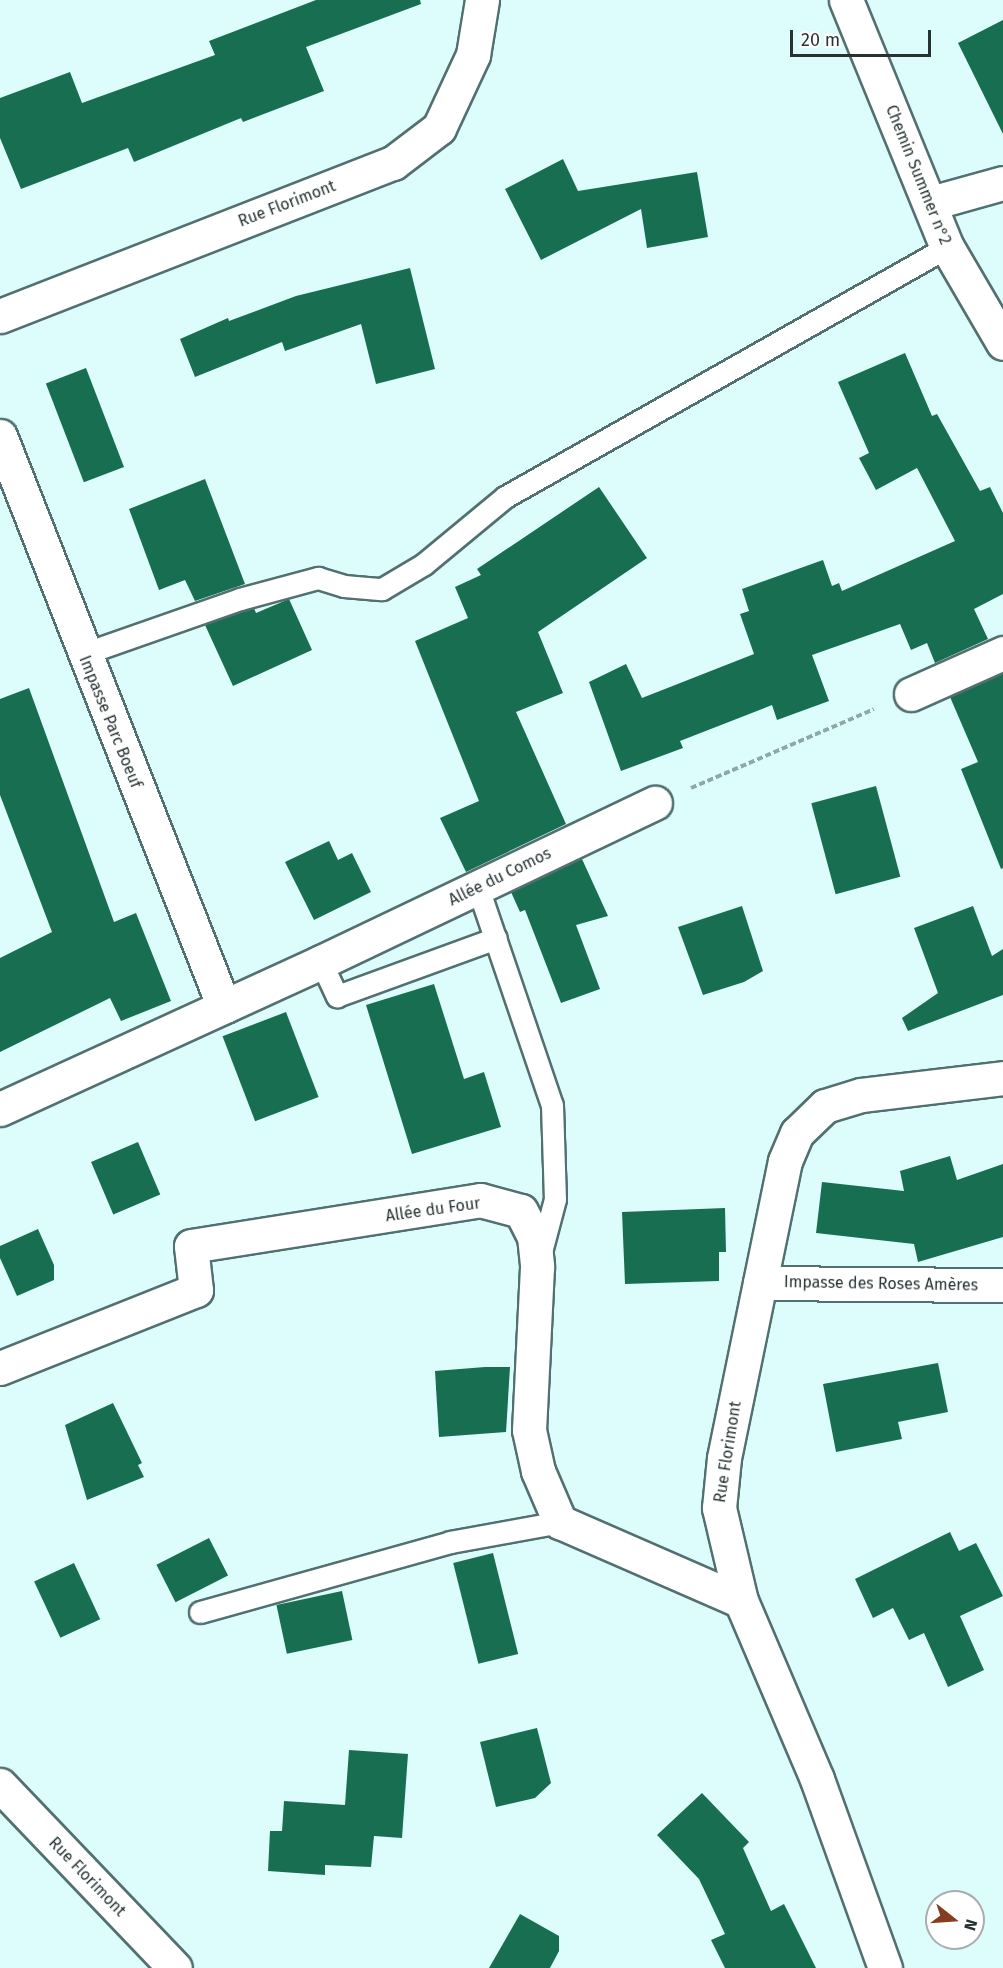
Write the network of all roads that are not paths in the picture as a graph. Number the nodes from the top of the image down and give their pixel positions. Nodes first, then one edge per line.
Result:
1 (482, 0) edge
2 (846, 0) edge
3 (1003, 183) edge
4 (931, 203) junction
5 (947, 247) junction
6 (0, 316) edge
7 (1003, 343) edge
8 (0, 436) edge
9 (1003, 653) edge
10 (83, 654) junction
11 (910, 694) road end
12 (655, 803) road end
13 (478, 888) junction
14 (496, 938) junction
15 (321, 963) junction
16 (224, 1007) junction
17 (1003, 1077) edge
18 (0, 1109) edge
19 (537, 1267) junction
20 (760, 1283) junction
21 (1003, 1286) edge
22 (0, 1368) edge
23 (560, 1522) junction
24 (741, 1601) junction
25 (200, 1612) dead end
26 (0, 1785) edge
27 (175, 1968) edge
28 (885, 1968) edge

1 - 6 street, Rue Florimont
2 - 4 street, Chemin Summer n°2
3 - 4 street
4 - 5 street, Chemin Summer n°2
5 - 7 street, Chemin Summer n°2
5 - 10 lane
8 - 10 street, Impasse Parc Boeuf
9 - 11 street
10 - 16 street, Impasse Parc Boeuf
12 - 13 street, Allée du Comos
13 - 14 lane
13 - 15 street, Allée du Comos
14 - 15 lane
14 - 19 lane
15 - 16 street, Allée du Comos
16 - 18 street, Allée du Comos
17 - 20 street, Rue Florimont
19 - 22 street, Allée du Four
19 - 23 street, Allée du Four
20 - 21 street, Impasse des Roses Amères
20 - 24 street, Rue Florimont
23 - 24 street
23 - 25 lane
24 - 28 street, Rue Florimont
26 - 27 street, Rue Florimont

